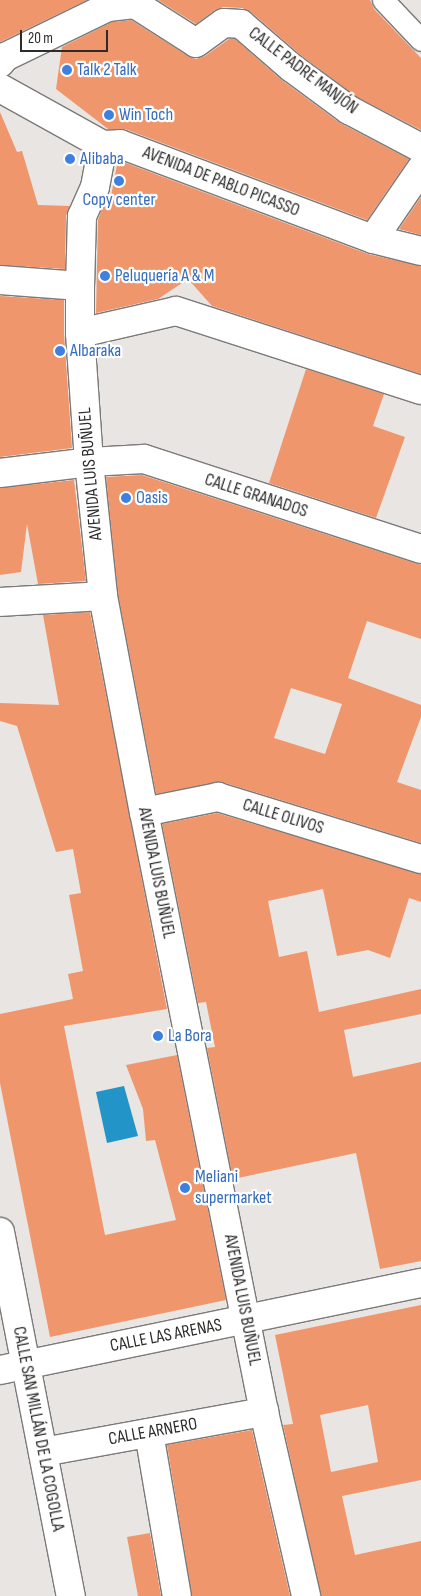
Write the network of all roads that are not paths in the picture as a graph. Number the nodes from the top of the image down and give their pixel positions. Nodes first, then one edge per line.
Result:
1 (382, 0) edge
2 (137, 2) edge
3 (106, 3) edge
4 (421, 40) edge
5 (0, 63) edge
6 (0, 88) edge
7 (102, 145) junction
8 (421, 148) edge
9 (421, 169) edge
10 (373, 239) junction
11 (421, 251) edge
12 (0, 280) edge
13 (80, 286) junction
14 (80, 333) junction
15 (421, 390) edge
16 (89, 462) junction
17 (0, 473) edge
18 (421, 549) edge
19 (104, 596) junction
20 (0, 602) edge
21 (144, 812) junction
22 (421, 859) edge
23 (0, 1232) edge
24 (421, 1283) edge
25 (246, 1320) junction
26 (26, 1364) junction
27 (0, 1370) edge
28 (264, 1412) junction
29 (149, 1433) junction
30 (43, 1452) junction
31 (71, 1596) edge
32 (177, 1596) edge
33 (306, 1596) edge

1 - 4 street
2 - 3 street
2 - 8 street, CALLE PADRE MANJÓN
3 - 5 street
6 - 7 street, AVENIDA DE PABLO PICASSO
7 - 10 street, AVENIDA DE PABLO PICASSO
7 - 13 street, AVENIDA LUIS BUÑUEL
9 - 10 street
10 - 11 street, AVENIDA DE PABLO PICASSO
12 - 13 street
13 - 14 street, AVENIDA LUIS BUÑUEL
14 - 15 street
14 - 16 street, AVENIDA LUIS BUÑUEL
16 - 17 street, CALLE GRANADOS
16 - 18 street, CALLE GRANADOS
16 - 19 street, AVENIDA LUIS BUÑUEL
19 - 20 street
19 - 21 street, AVENIDA LUIS BUÑUEL
21 - 22 street, CALLE OLIVOS
21 - 25 street, AVENIDA LUIS BUÑUEL
23 - 26 street, CALLE SAN MILLÁN DE LA COGOLLA
24 - 25 street, CALLE LAS ARENAS
25 - 26 street, CALLE LAS ARENAS
25 - 28 street, AVENIDA LUIS BUÑUEL
26 - 27 street, CALLE LAS ARENAS
26 - 30 street, CALLE SAN MILLÁN DE LA COGOLLA
28 - 29 street, CALLE ARNERO
28 - 33 street, AVENIDA LUIS BUÑUEL
29 - 30 street, CALLE ARNERO
29 - 32 street
30 - 31 street, CALLE SAN MILLÁN DE LA COGOLLA

